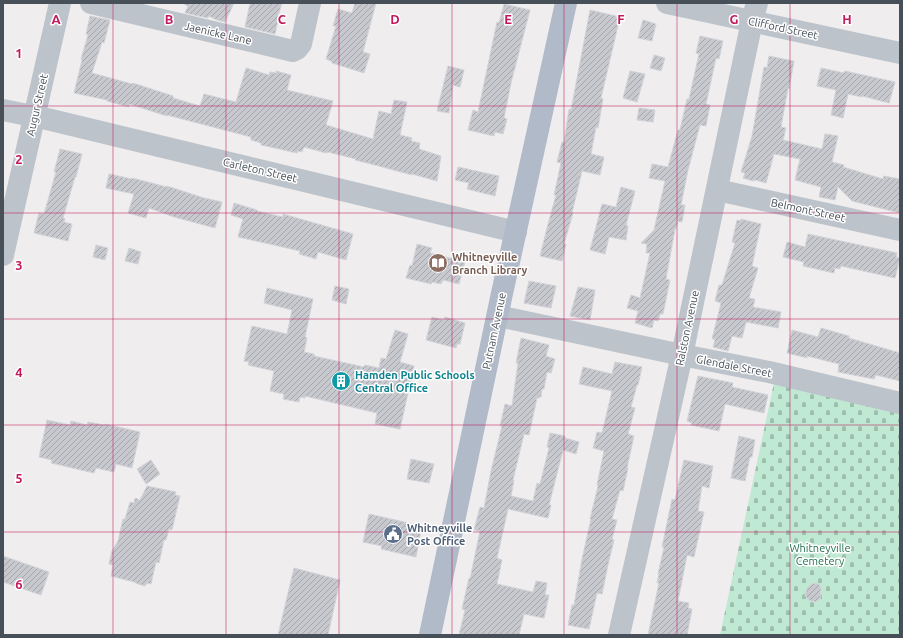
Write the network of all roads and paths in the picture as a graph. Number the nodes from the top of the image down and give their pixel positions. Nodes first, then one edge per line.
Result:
1 (60, 3) edge
2 (91, 3) edge
3 (310, 3) edge
4 (566, 3) edge
5 (667, 3) edge
6 (754, 12) edge
7 (900, 53) edge
8 (3, 110) edge
9 (34, 116) junction
10 (717, 190) junction
11 (900, 230) edge
12 (516, 232) junction
13 (3, 255) edge
14 (498, 316) junction
15 (682, 356) junction
16 (900, 403) edge
17 (430, 635) edge
18 (619, 635) edge

1 - 9 street, Augur Street
2 - 3 street, Jaenicke Lane
4 - 12 main road, Putnam Avenue
5 - 6 street, Clifford Street
6 - 7 street, Clifford Street
6 - 10 street, Ralston Avenue
8 - 9 street, Carleton Street
9 - 12 street, Carleton Street
9 - 13 street, Augur Street
10 - 11 street, Belmont Street
10 - 15 street, Ralston Avenue
12 - 14 main road, Putnam Avenue
14 - 15 street, Glendale Street
14 - 17 main road, Putnam Avenue
15 - 16 street, Glendale Street
15 - 18 street, Ralston Avenue

